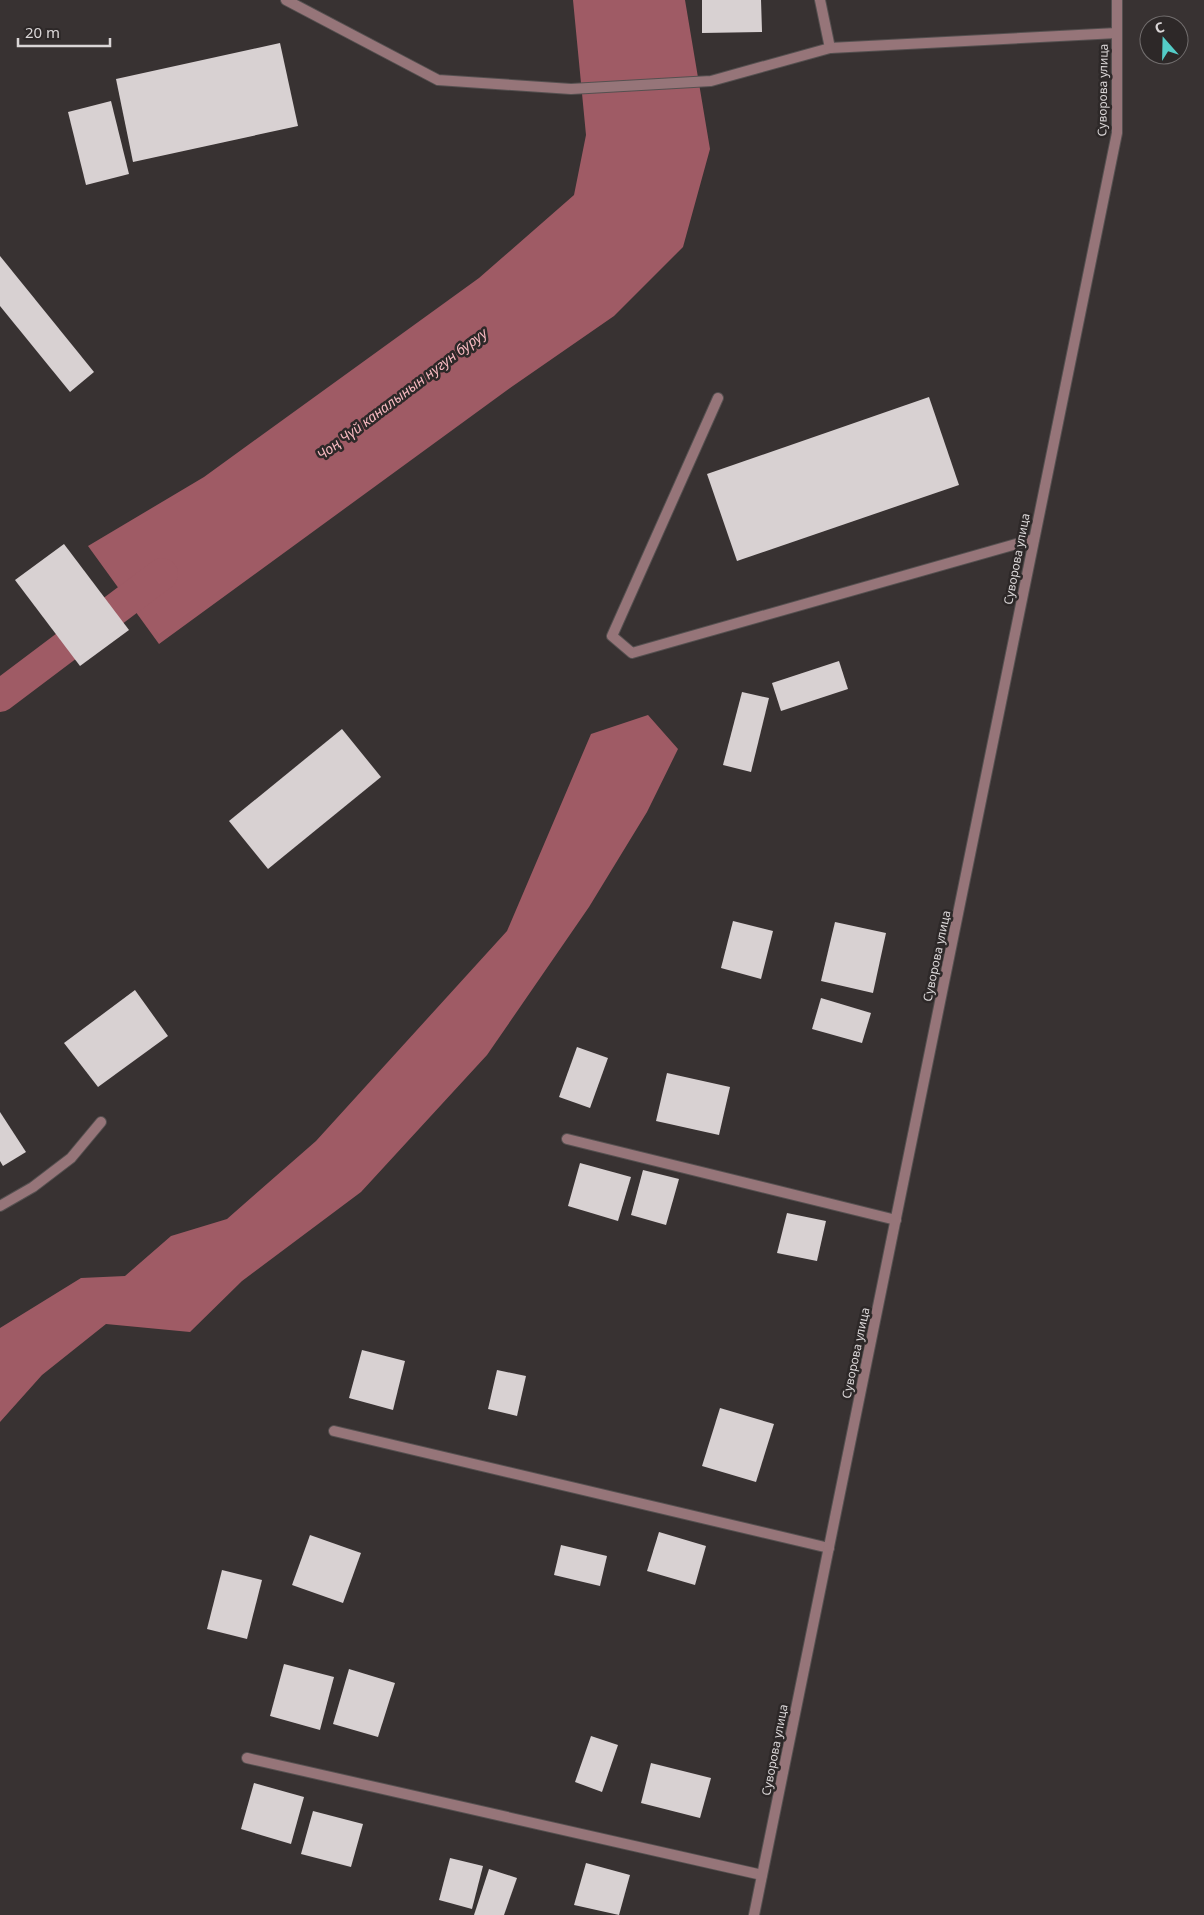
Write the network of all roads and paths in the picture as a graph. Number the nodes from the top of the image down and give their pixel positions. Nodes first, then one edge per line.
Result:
1 (286, 0) edge
2 (820, 0) edge
3 (1118, 0) edge
4 (1117, 33) junction
5 (830, 48) junction
6 (718, 398) dead end
7 (1034, 538) junction
8 (101, 1122) dead end
9 (567, 1139) dead end
10 (0, 1206) edge
11 (896, 1220) junction
12 (334, 1431) dead end
13 (829, 1548) junction
14 (247, 1758) dead end
15 (762, 1875) junction
16 (754, 1915) edge

1 - 5 street
2 - 5 street
3 - 4 street, Суворова улица
4 - 5 street
4 - 7 street, Суворова улица
6 - 7 street
7 - 11 street, Суворова улица
8 - 10 street
9 - 11 street
11 - 13 street, Суворова улица
12 - 13 street
13 - 15 street, Суворова улица
14 - 15 street
15 - 16 street, Суворова улица

